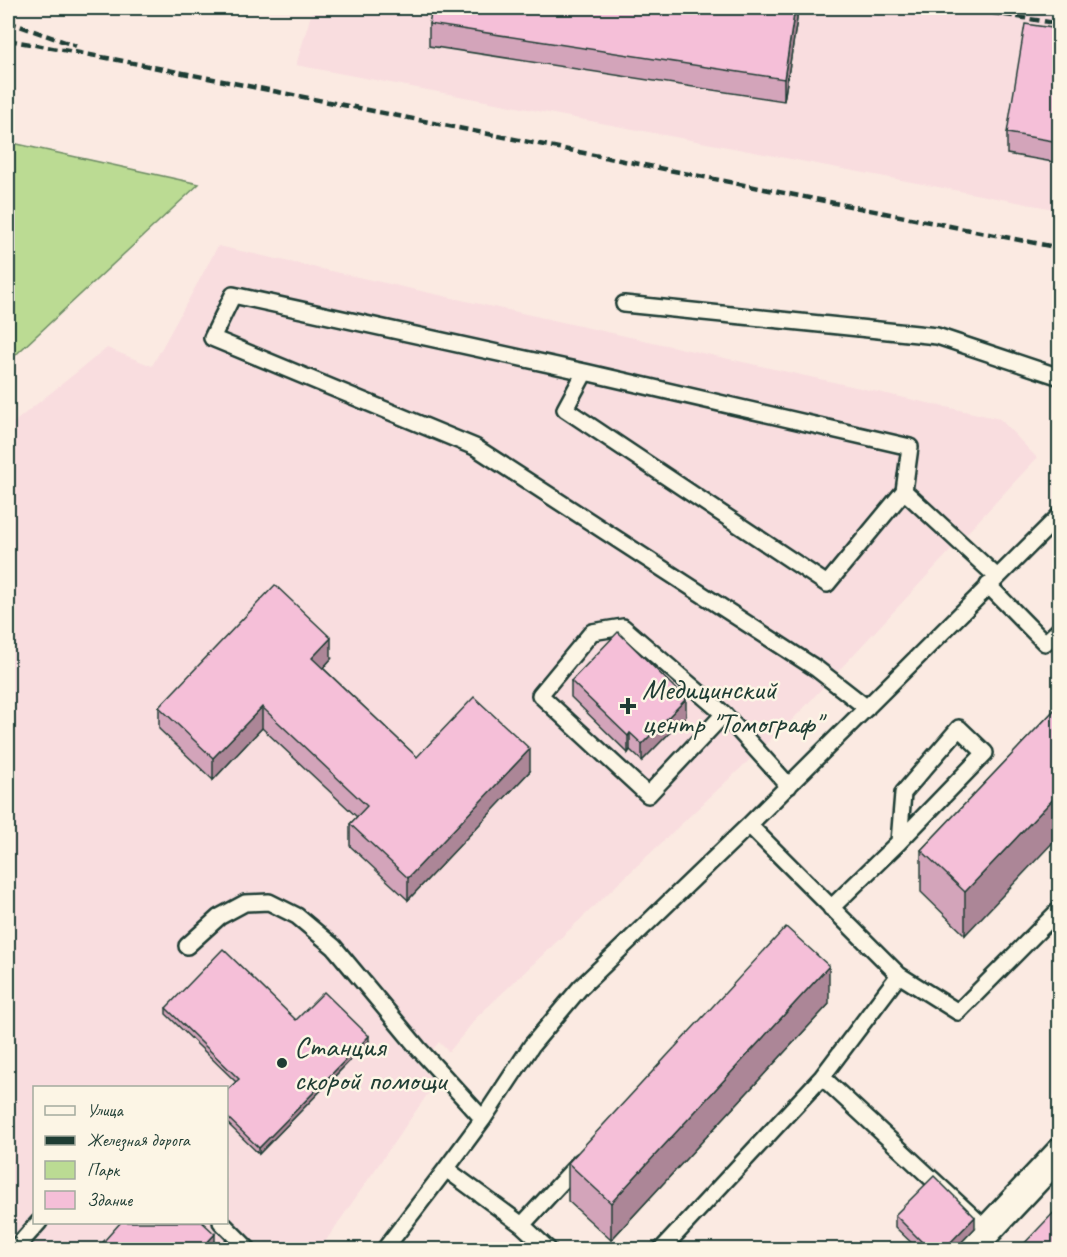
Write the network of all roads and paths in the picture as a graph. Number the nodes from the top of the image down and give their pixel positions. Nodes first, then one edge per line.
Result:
1 (624, 304) dead end
2 (585, 372) junction
3 (1059, 377) edge
4 (904, 491) junction
5 (1059, 515) edge
6 (993, 581) junction
7 (1059, 629) edge
8 (867, 708) junction
9 (724, 714) junction
10 (789, 786) junction
11 (749, 825) junction
12 (899, 842) junction
13 (831, 908) junction
14 (1059, 909) edge
15 (187, 946) dead end
16 (898, 975) junction
17 (822, 1077) junction
18 (483, 1119) junction
19 (1059, 1153) edge
20 (587, 1155) edge
21 (447, 1168) junction
22 (37, 1224) edge
23 (223, 1224) edge
24 (522, 1225) junction
25 (978, 1240) edge
26 (14, 1250) edge
27 (249, 1250) edge
28 (384, 1250) edge
29 (549, 1250) edge
30 (661, 1250) edge

1 - 3 lane
2 - 4 lane
2 - 4 lane
2 - 8 lane
4 - 6 lane
5 - 6 lane
6 - 7 lane
6 - 8 lane
8 - 10 lane
9 - 9 lane
9 - 10 lane
10 - 11 lane
11 - 13 lane
11 - 18 lane
12 - 12 lane
12 - 13 lane
13 - 16 lane
14 - 16 lane
15 - 18 lane
16 - 17 lane
17 - 25 lane
17 - 30 lane
18 - 21 lane
19 - 25 street
20 - 24 lane
21 - 24 lane
21 - 28 lane
22 - 26 lane
23 - 27 lane
24 - 29 lane

